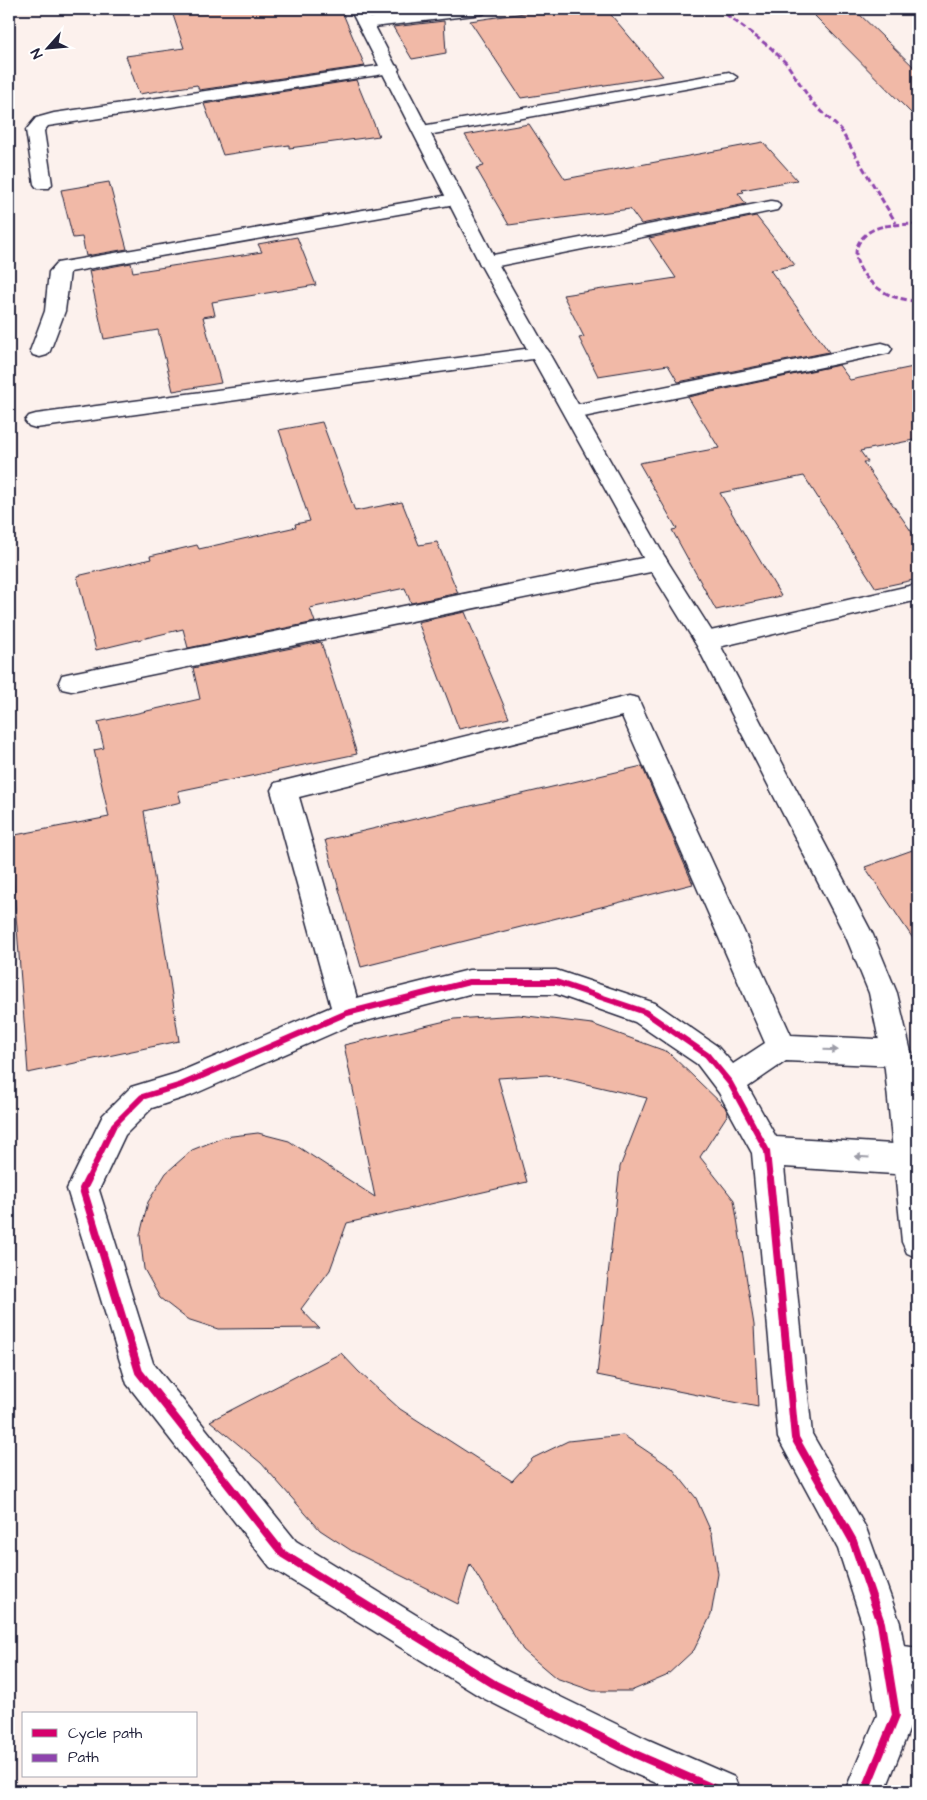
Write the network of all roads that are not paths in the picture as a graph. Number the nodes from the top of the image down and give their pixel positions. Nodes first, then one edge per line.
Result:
1 (483, 9) edge
2 (361, 16) edge
3 (391, 69) junction
4 (730, 77) dead end
5 (422, 131) junction
6 (43, 184) dead end
7 (456, 199) junction
8 (771, 206) dead end
9 (488, 262) junction
10 (882, 349) dead end
11 (40, 350) dead end
12 (540, 353) junction
13 (574, 412) junction
14 (36, 421) dead end
15 (657, 563) junction
16 (918, 592) edge
17 (706, 641) junction
18 (71, 682) dead end
19 (346, 1013) junction
20 (782, 1048) junction
21 (905, 1062) edge
22 (730, 1083) junction
23 (767, 1151) junction
24 (910, 1160) junction
25 (918, 1242) edge
26 (903, 1665) edge
27 (720, 1791) edge
28 (866, 1791) edge

1 - 2 street
2 - 3 street
3 - 5 street
3 - 6 street
4 - 5 street
5 - 7 street
7 - 9 street
7 - 11 street
8 - 9 street
9 - 12 street
10 - 13 street
12 - 13 street
12 - 14 street
13 - 15 street
15 - 17 street
15 - 18 street
16 - 17 street
17 - 21 street
19 - 20 street
19 - 22 street
19 - 27 street
20 -> 21 street
20 - 22 street
21 - 24 street
22 - 23 street
24 -> 23 street
23 - 26 street
24 - 25 street
26 - 28 street

